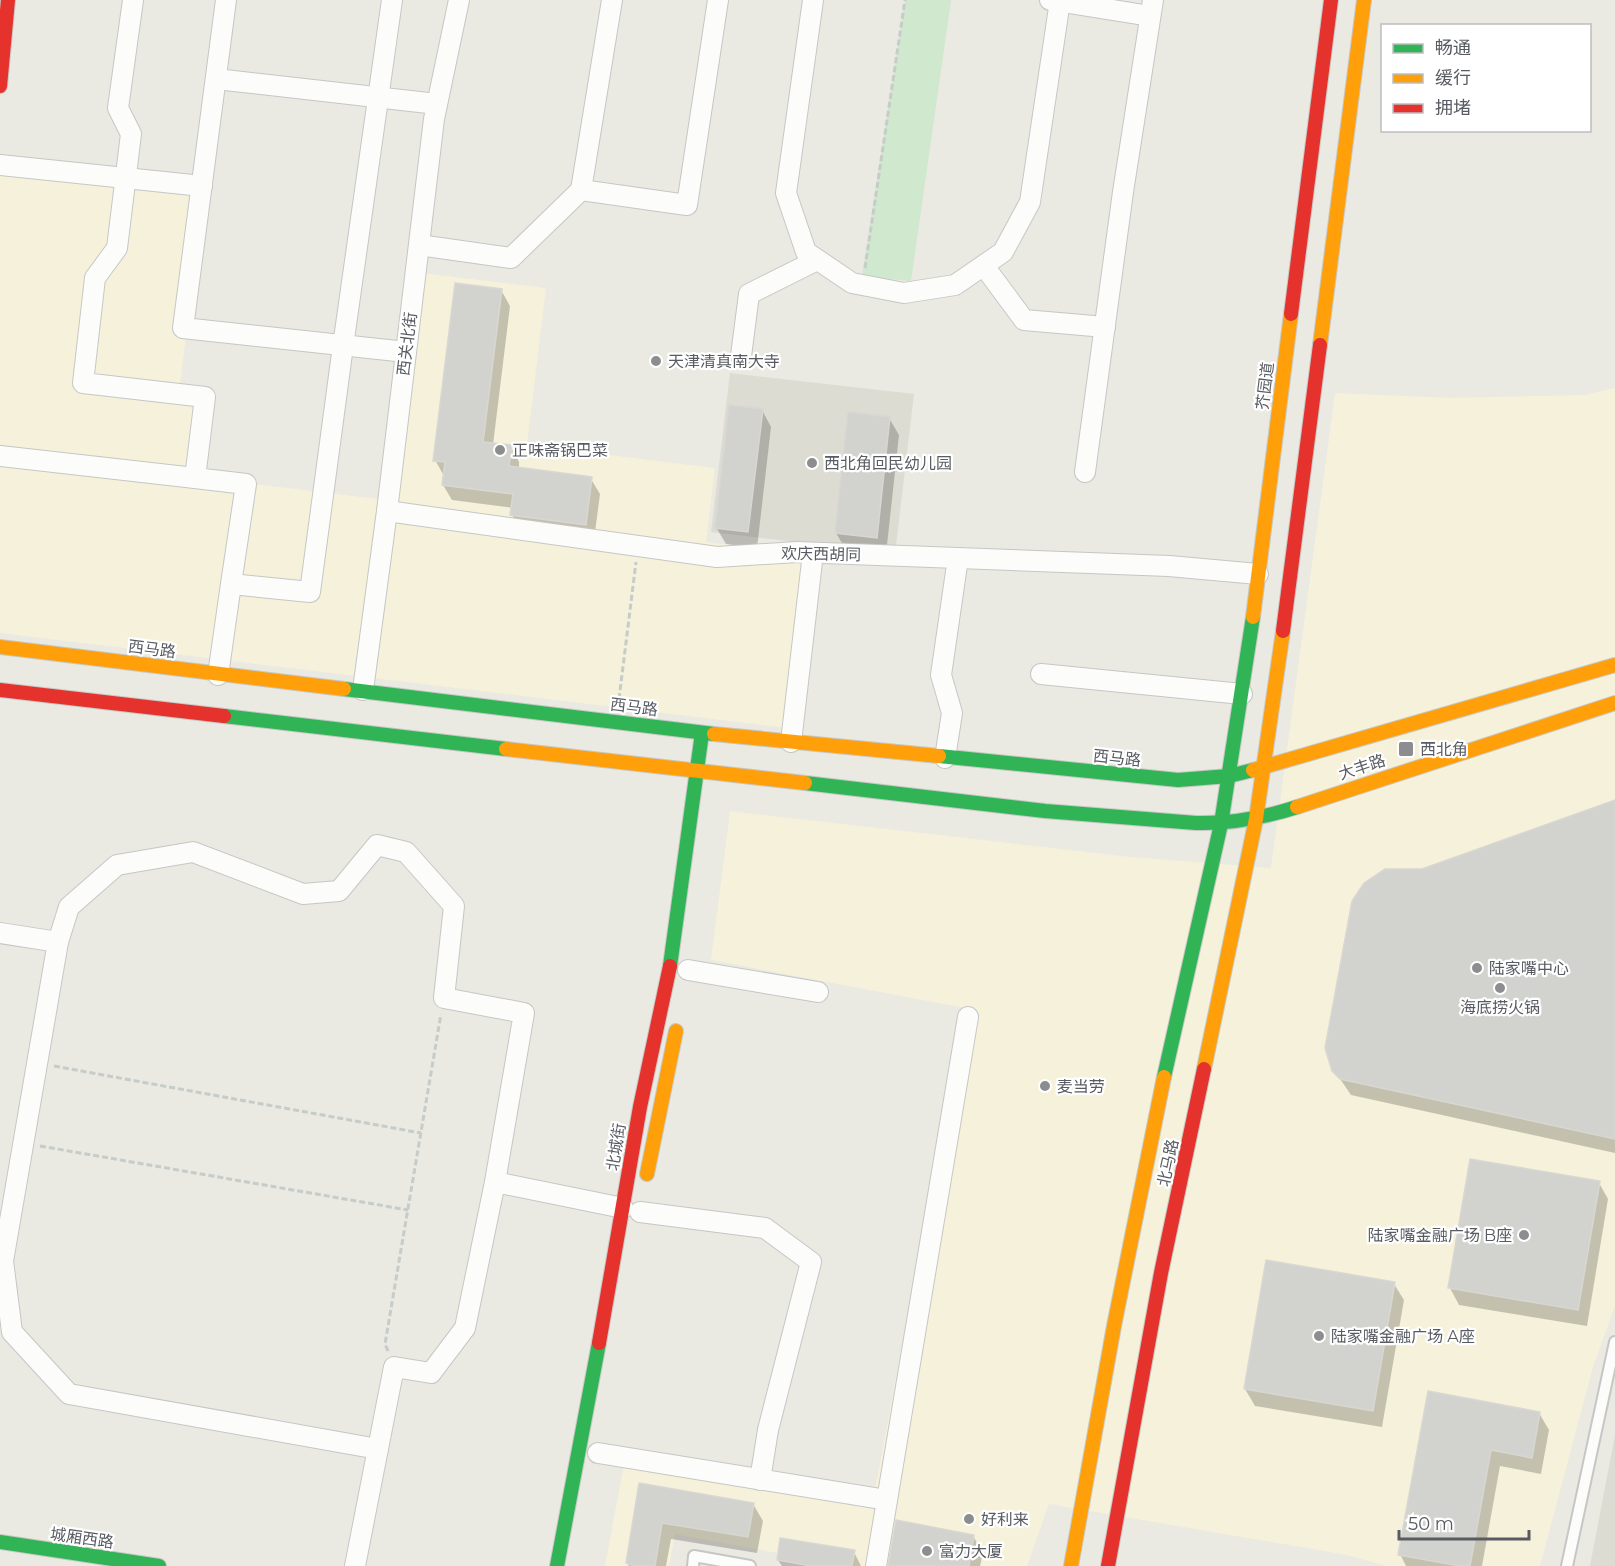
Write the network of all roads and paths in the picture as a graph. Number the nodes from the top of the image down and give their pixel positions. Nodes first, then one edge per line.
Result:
1 (8, 0) edge
2 (133, 0) edge
3 (226, 0) edge
4 (392, 0) edge
5 (459, 0) edge
6 (612, 0) edge
7 (718, 0) edge
8 (813, 0) edge
9 (905, 0) edge
10 (1330, 0) edge
11 (1364, 0) edge
12 (1055, 1) edge
13 (1151, 8) edge
14 (2, 35) edge
15 (216, 79) junction
16 (0, 86) edge
17 (378, 97) junction
18 (437, 104) junction
19 (0, 165) edge
20 (126, 177) junction
21 (202, 186) junction
22 (581, 190) junction
23 (418, 245) junction
24 (817, 260) junction
25 (984, 266) junction
26 (863, 285) junction
27 (1105, 327) junction
28 (343, 346) junction
29 (406, 352) junction
30 (741, 356) dead end
31 (0, 456) edge
32 (1085, 472) dead end
33 (195, 478) junction
34 (387, 511) junction
35 (639, 546) junction
36 (813, 553) junction
37 (957, 558) junction
38 (1258, 574) junction
39 (231, 584) junction
40 (0, 647) edge
41 (1615, 665) edge
42 (1041, 674) dead end
43 (218, 675) junction
44 (0, 690) edge
45 (363, 690) junction
46 (1242, 694) junction
47 (1615, 703) edge
48 (616, 721) junction
49 (702, 732) junction
50 (791, 742) junction
51 (945, 758) junction
52 (1264, 767) junction
53 (698, 770) junction
54 (1229, 776) junction
55 (1256, 819) junction
56 (1221, 824) junction
57 (0, 933) edge
58 (58, 942) junction
59 (688, 970) dead end
60 (818, 992) dead end
61 (444, 998) junction
62 (679, 1016) dead end
63 (968, 1017) dead end
64 (37, 1063) junction
65 (421, 1133) junction
66 (23, 1143) junction
67 (495, 1182) junction
68 (638, 1206) junction
69 (408, 1210) junction
70 (1, 1261) edge
71 (1615, 1342) edge
72 (394, 1367) junction
73 (378, 1449) junction
74 (598, 1453) dead end
75 (760, 1480) junction
76 (887, 1500) junction
77 (0, 1542) edge
78 (159, 1566) edge
79 (355, 1566) edge
80 (557, 1566) edge
81 (693, 1566) edge
82 (750, 1566) edge
83 (876, 1566) edge
84 (1071, 1566) edge
85 (1108, 1566) edge
86 (1567, 1566) edge

1 - 14 main road
2 - 20 street
3 - 15 street
4 - 17 street
5 - 18 street, 西关北街
6 - 22 street
7 - 22 street
8 - 24 street
9 - 26 path
10 - 38 main road, 芥园道
11 - 52 main road
12 - 13 street
12 - 25 street
13 - 27 street
14 - 16 main road
15 - 17 street
15 - 21 street
17 - 18 street
17 - 28 street
18 - 23 street, 西关北街
19 - 20 street
20 - 21 street
20 - 33 street
21 - 28 street
22 - 23 street
23 - 29 street, 西关北街
24 - 26 street
24 - 30 street
25 - 26 street
25 - 27 street
27 - 32 street
28 - 29 street
28 - 39 street
29 - 34 street, 西关北街
31 - 33 street
33 - 39 street
34 - 35 street, 欢庆西胡同
34 - 45 street, 西关北街
35 - 36 street, 欢庆西胡同
35 - 48 path
36 - 37 street, 欢庆西胡同
36 - 50 street
37 - 38 street, 欢庆西胡同
37 - 51 street
38 - 46 main road, 芥园道
39 - 43 street
40 - 43 main road, 西马路
41 - 52 main road, 大丰路
42 - 46 street
43 - 45 main road, 西马路
44 - 53 main road
45 - 48 main road, 西马路
46 - 54 main road, 芥园道
47 - 55 main road, 大丰路
48 - 49 main road, 西马路
49 - 50 main road, 西马路
49 - 53 main road, 北城街
50 - 51 main road, 西马路
51 - 54 main road, 西马路
52 - 54 main road, 西马路
52 - 55 main road, 北马路
53 - 56 main road
53 - 68 main road, 北城街
54 - 56 main road, 北马路
55 - 56 main road, 大丰路
55 - 85 main road, 北马路
56 - 84 main road, 北马路
57 - 58 street
58 - 61 street
58 - 64 street
59 - 60 street
61 - 65 path
61 - 67 street
62 - 68 main road, 北城街
63 - 76 street
64 - 65 path
64 - 66 street
65 - 69 path
66 - 69 path
66 - 70 street
67 - 68 street
67 - 72 street
68 - 75 street
68 - 80 main road, 北城街
69 - 72 path
70 - 73 street
71 - 86 lane
72 - 73 street
73 - 79 street
74 - 75 street
75 - 76 street
76 - 83 street
77 - 78 main road, 城厢西路
81 - 82 lane

